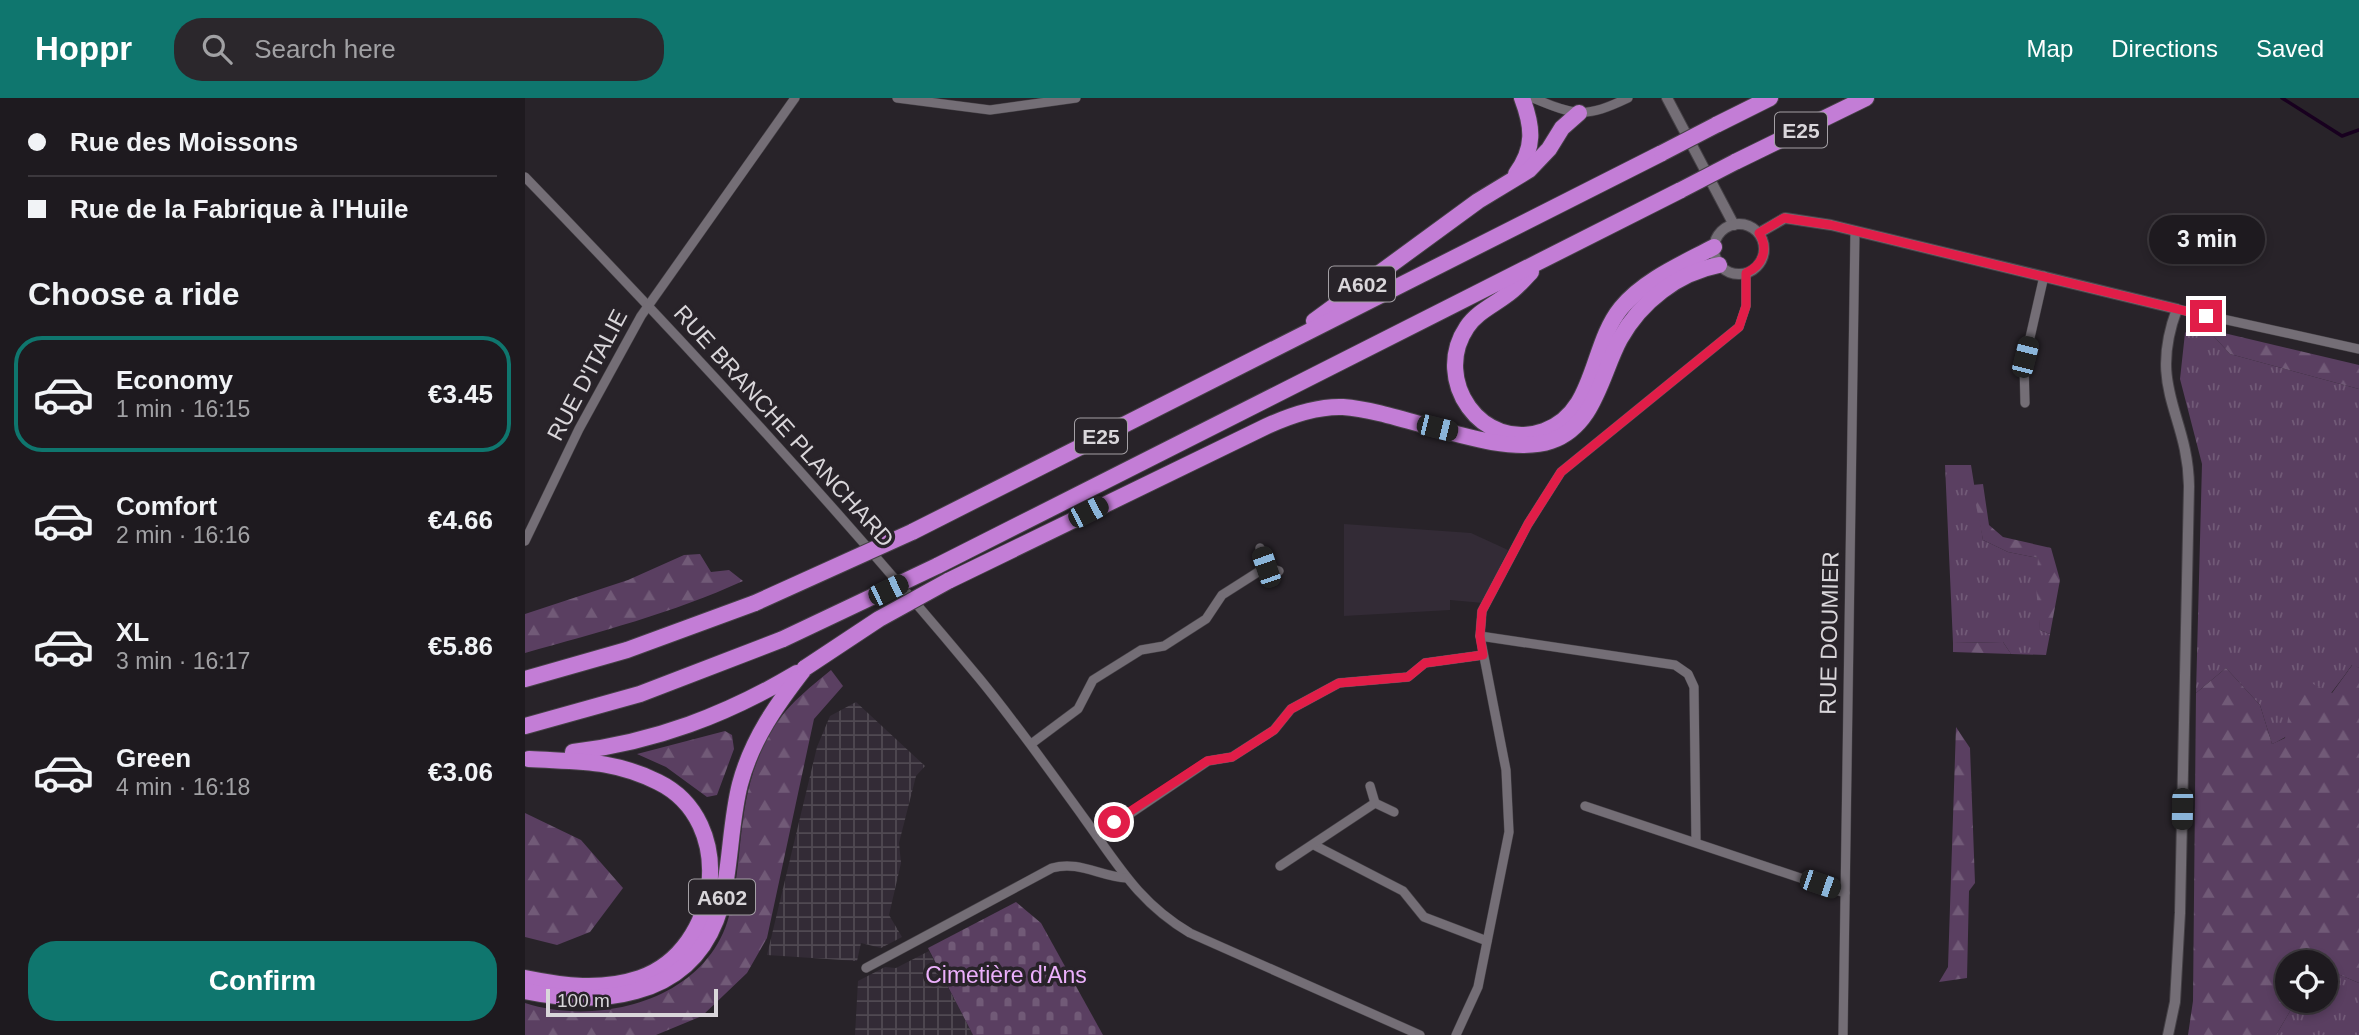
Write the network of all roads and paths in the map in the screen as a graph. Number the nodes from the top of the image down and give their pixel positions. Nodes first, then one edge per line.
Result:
1 (795, 98) edge
2 (897, 98) edge
3 (1076, 98) edge
4 (1522, 98) edge
5 (1533, 98) edge
6 (1628, 98) edge
7 (1667, 98) edge
8 (1770, 98) edge
9 (1866, 98) edge
10 (1579, 113) junction
11 (525, 177) edge
12 (1511, 180) junction
13 (1734, 225) junction
14 (1855, 231) junction
15 (1759, 233) junction
16 (1714, 247) junction
17 (1542, 261) junction
18 (1719, 265) junction
19 (1746, 273) junction
20 (2044, 276) junction
21 (649, 305) junction
22 (2177, 309) junction
23 (1290, 340) junction
24 (2359, 349) edge
25 (2025, 403) dead end
26 (1218, 425) junction
27 (1134, 488) junction
28 (525, 541) edge
29 (1260, 548) dead end
30 (1266, 567) junction
31 (1279, 571) dead end
32 (1480, 636) junction
33 (1483, 655) junction
34 (805, 668) junction
35 (525, 679) edge
36 (525, 726) edge
37 (1031, 744) junction
38 (527, 759) edge
39 (1370, 786) dead end
40 (1375, 803) junction
41 (1585, 806) dead end
42 (1394, 812) dead end
43 (1097, 836) junction
44 (1696, 842) junction
45 (1314, 845) junction
46 (1280, 866) dead end
47 (1127, 878) junction
48 (1845, 893) junction
49 (1487, 941) junction
50 (866, 968) dead end
51 (525, 978) edge
52 (525, 991) edge
53 (1420, 1035) edge
54 (1456, 1035) edge
55 (1843, 1035) edge
56 (2168, 1035) edge

1 - 21 street, RUE D'ITALIE
2 - 3 street
4 - 12 highway, A602
5 - 10 street
6 - 10 street
7 - 13 street
8 - 23 highway, E25, bridge
9 - 17 highway, E25, bridge
10 - 12 highway, A602
11 - 21 street, RUE BRANCHE PLANCHARD
12 - 23 highway, A602
13 - 15 street
13 - 16 street
14 - 15 street
14 - 20 street
14 - 48 street, RUE DOUMIER
15 - 19 street
16 - 17 highway
16 - 18 street
17 - 26 highway, E25
18 - 19 street
18 - 27 highway, A602
19 - 32 street
20 - 22 street
20 - 25 street
21 - 28 street, RUE D'ITALIE
21 - 37 street, RUE BRANCHE PLANCHARD
22 - 24 street
22 - 56 street
23 - 35 highway, E25, bridge
26 - 27 highway, A602
26 - 36 highway, E25, bridge
27 - 34 highway, A602, bridge
29 - 30 street
30 - 31 street
30 - 37 street
32 - 33 street
32 - 44 street
33 - 43 street
33 - 49 street
34 - 38 highway, A602
34 - 52 highway, A602
37 - 43 street, RUE BRANCHE PLANCHARD
38 - 51 highway, A602
39 - 40 street
40 - 42 street
40 - 45 street
41 - 44 street
43 - 47 street, RUE BRANCHE PLANCHARD
44 - 48 street
45 - 46 street
45 - 49 street
47 - 50 street
47 - 53 street, RUE BRANCHE PLANCHARD
48 - 55 street, RUE DOUMIER
49 - 54 street

